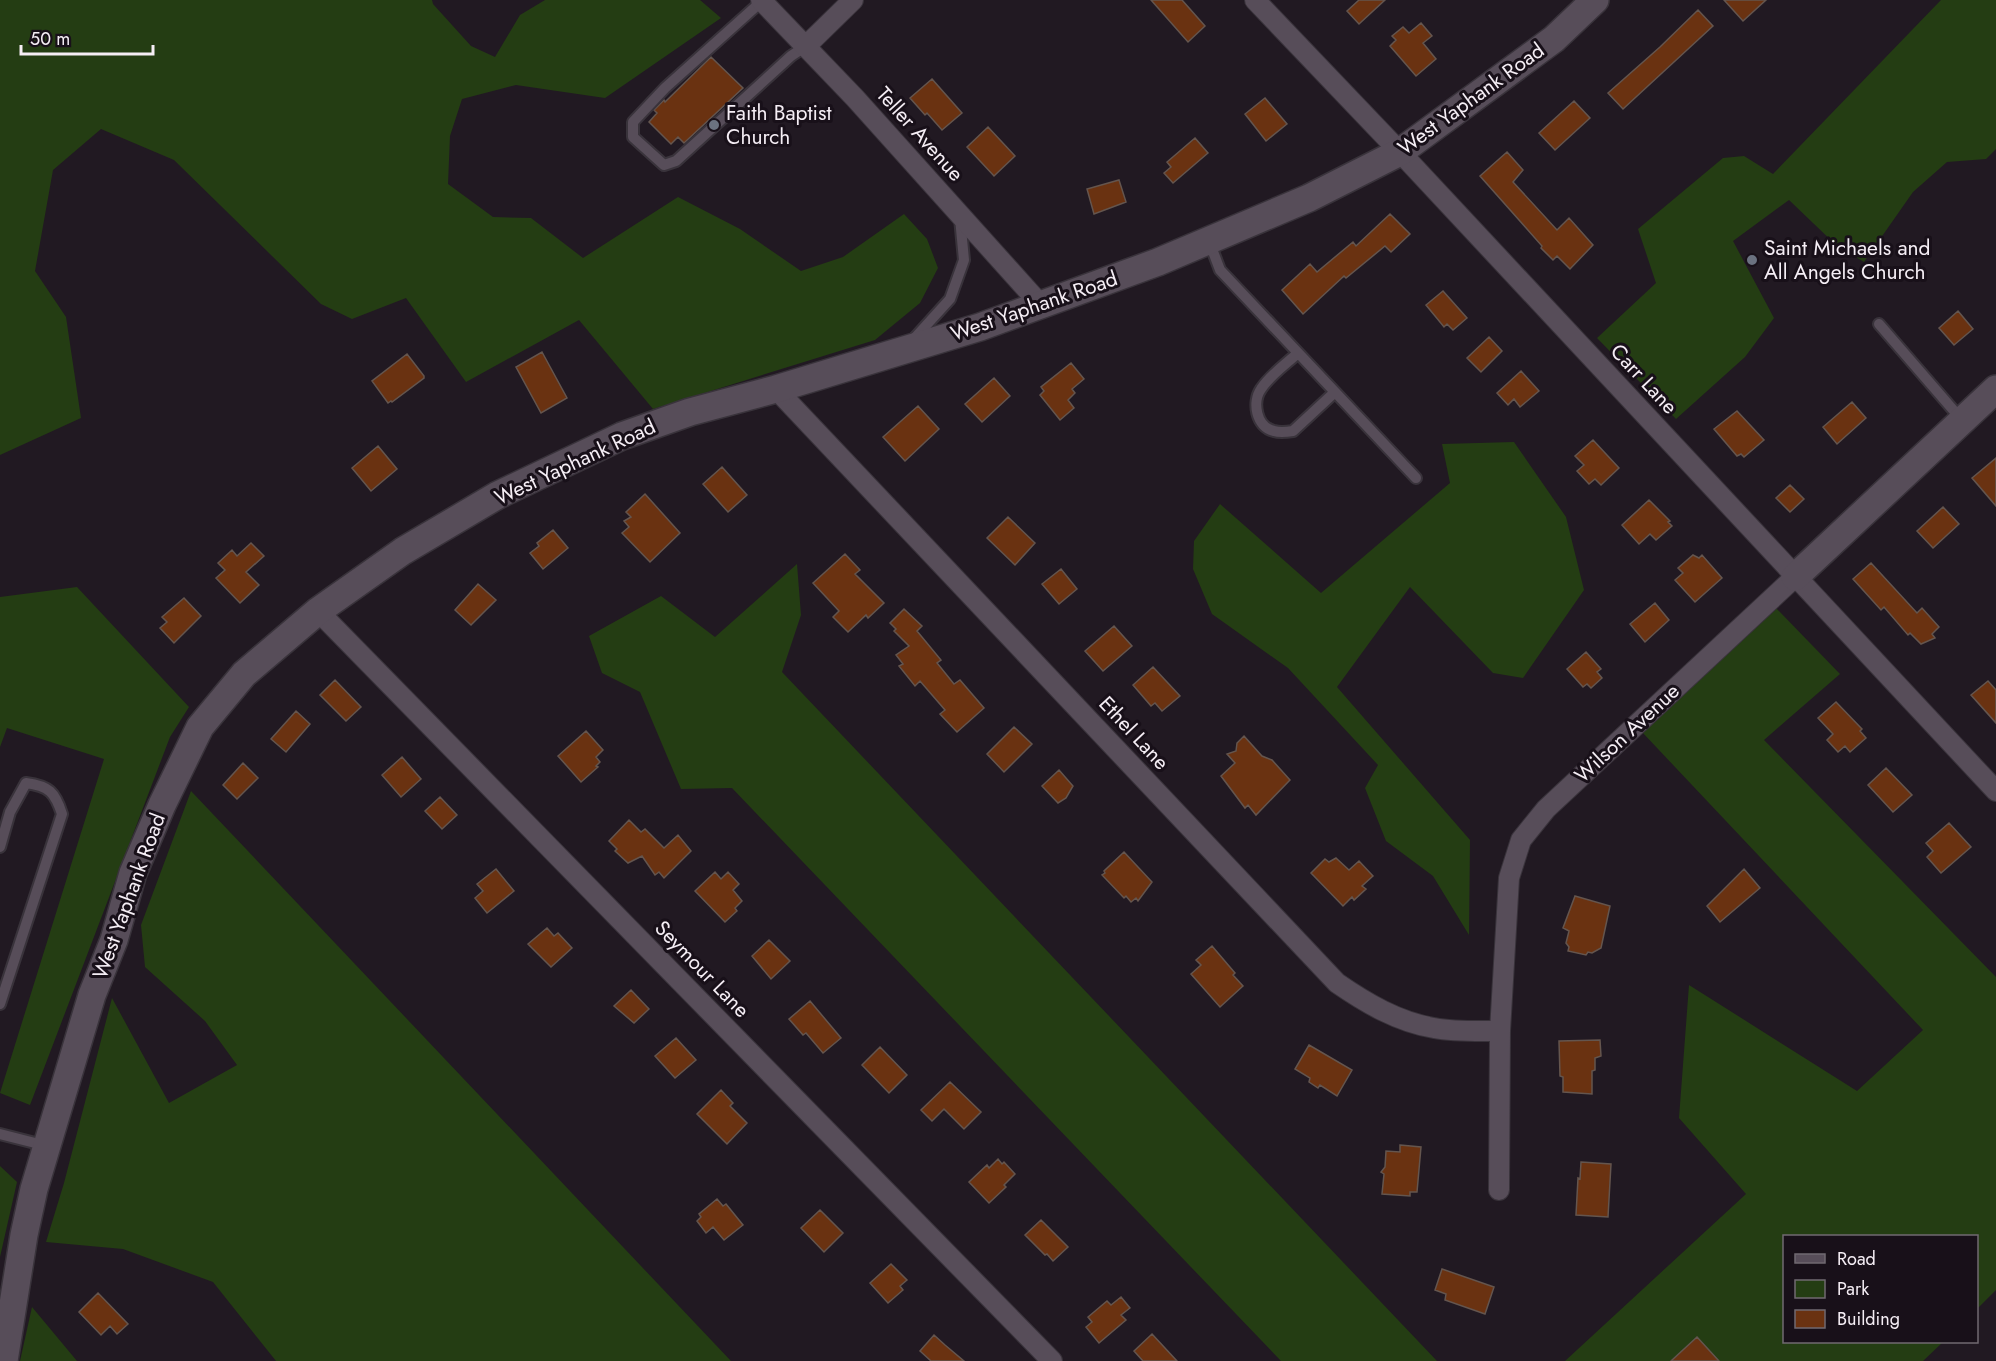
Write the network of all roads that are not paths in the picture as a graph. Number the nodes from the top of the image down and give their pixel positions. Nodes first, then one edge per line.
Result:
1 (854, 0) edge
2 (1595, 0) edge
3 (762, 1) edge
4 (1262, 2) edge
5 (806, 46) junction
6 (1400, 152) junction
7 (960, 214) junction
8 (1209, 240) junction
9 (1040, 304) junction
10 (1879, 324) dead end
11 (906, 349) junction
12 (1298, 353) junction
13 (776, 389) junction
14 (1996, 390) edge
15 (1335, 392) junction
16 (1963, 420) junction
17 (1416, 478) dead end
18 (1795, 577) junction
19 (318, 611) junction
20 (1996, 791) edge
21 (0, 847) edge
22 (0, 1005) edge
23 (1500, 1032) junction
24 (0, 1134) edge
25 (48, 1146) junction
26 (1498, 1190) dead end
27 (3, 1361) edge
28 (1052, 1361) edge

1 - 5 street
2 - 6 street, West Yaphank Road
3 - 5 street, Teller Avenue
3 - 5 lane
4 - 6 street, Carr Lane
5 - 7 street, Teller Avenue
6 - 8 street, West Yaphank Road
6 - 18 street, Carr Lane
7 - 9 street, Teller Avenue
7 - 11 lane
8 - 9 street, West Yaphank Road
8 - 12 lane
9 - 11 street, West Yaphank Road
10 - 16 lane
11 - 13 street, West Yaphank Road
12 - 15 lane
12 - 15 lane
13 - 19 street, West Yaphank Road
13 - 23 street, Ethel Lane
14 - 16 street, Wilson Avenue
15 - 17 lane
16 - 18 street, Wilson Avenue
18 - 20 street, Carr Lane
18 - 23 street, Wilson Avenue
19 - 25 street, West Yaphank Road
19 - 28 street, Seymour Lane
21 - 22 lane
23 - 26 street, Wilson Avenue
24 - 25 lane
25 - 27 street, West Yaphank Road

